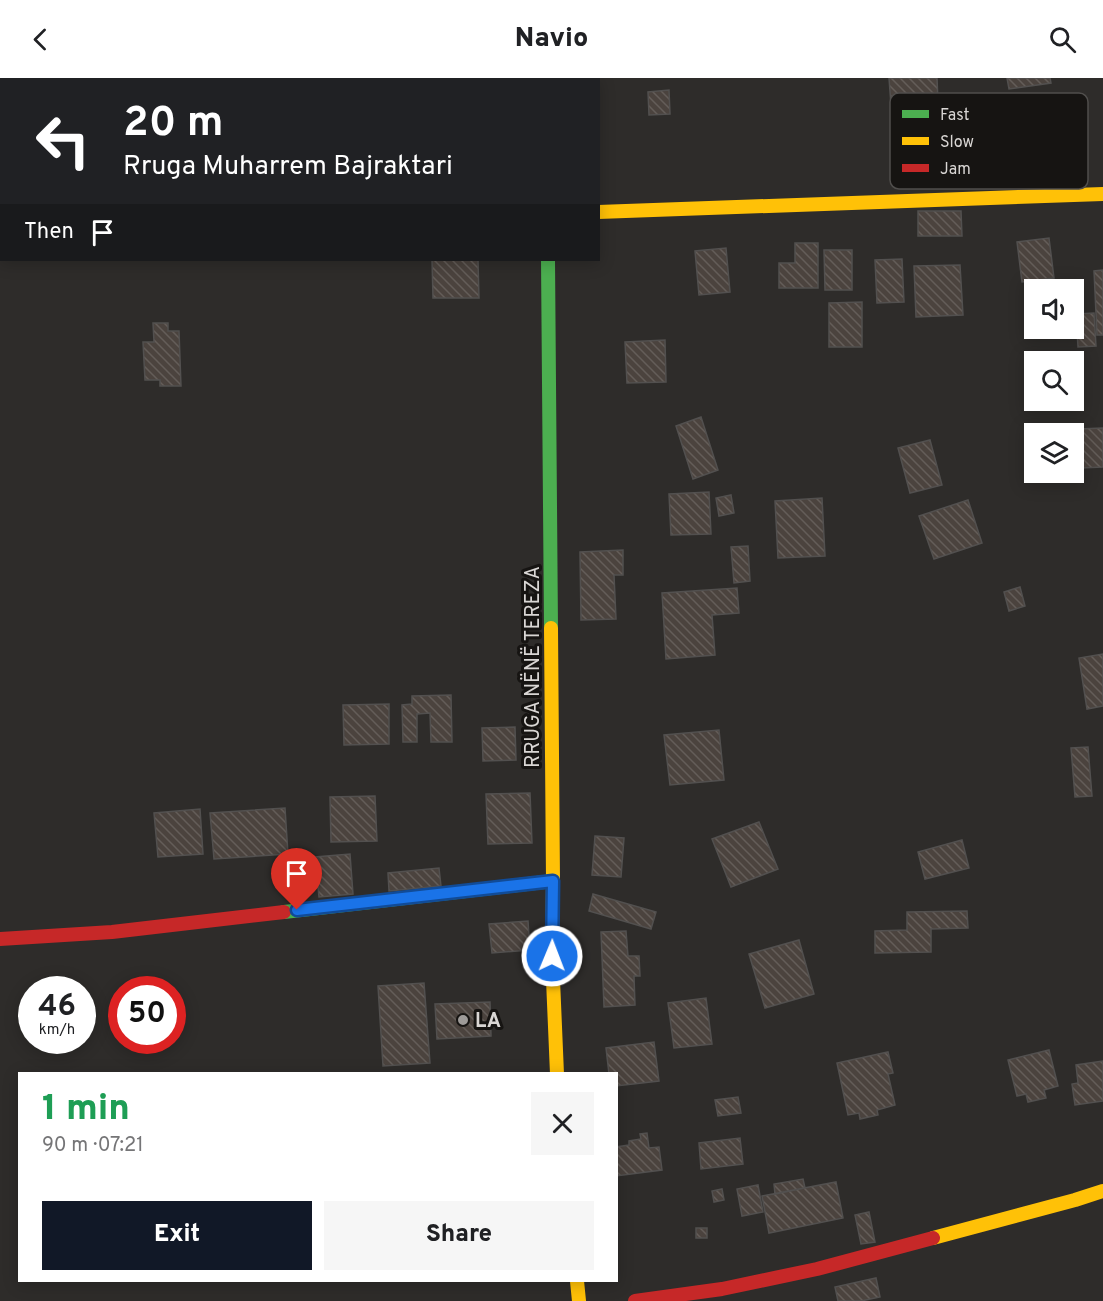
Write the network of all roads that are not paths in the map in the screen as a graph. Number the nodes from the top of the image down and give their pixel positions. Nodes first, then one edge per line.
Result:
1 (1103, 194) edge
2 (600, 212) edge
3 (548, 261) edge
4 (553, 881) junction
5 (0, 939) edge
6 (557, 1072) edge
7 (1103, 1191) edge
8 (577, 1282) edge
9 (579, 1301) edge
10 (635, 1301) edge

1 - 2 street
3 - 4 street, RRUGA NËNË TEREZA
4 - 5 street
4 - 6 street, RRUGA NËNË TEREZA
7 - 10 street
8 - 9 street

